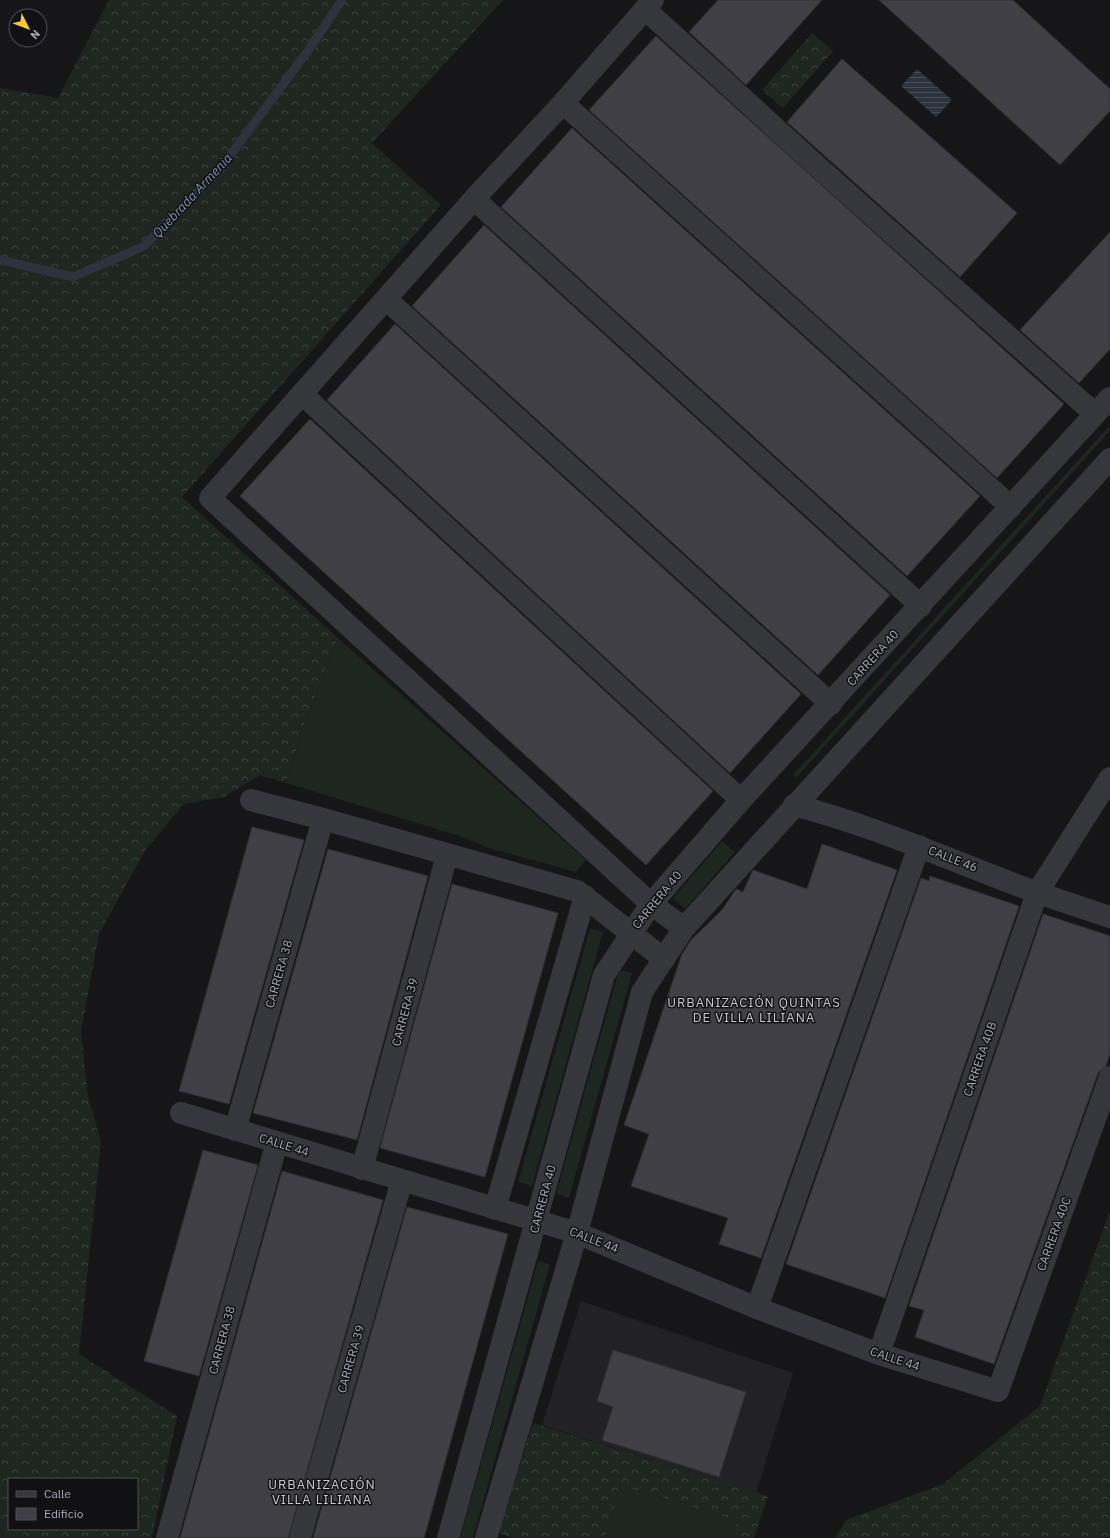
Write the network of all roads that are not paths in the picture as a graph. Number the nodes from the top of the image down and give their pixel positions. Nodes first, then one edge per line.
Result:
1 (649, 5) edge
2 (563, 103) junction
3 (474, 199) junction
4 (386, 299) junction
5 (302, 394) junction
6 (1110, 398) edge
7 (1095, 414) junction
8 (1110, 459) edge
9 (1011, 507) junction
10 (921, 606) junction
11 (831, 704) junction
12 (1110, 778) edge
13 (251, 800) dead end
14 (741, 800) junction
15 (794, 805) junction
16 (324, 819) junction
17 (919, 846) junction
18 (447, 855) junction
19 (1037, 893) junction
20 (585, 896) junction
21 (651, 904) junction
22 (1110, 917) edge
23 (684, 928) junction
24 (630, 934) junction
25 (664, 959) junction
26 (1110, 1078) edge
27 (181, 1113) dead end
28 (235, 1130) junction
29 (276, 1142) junction
30 (362, 1169) junction
31 (402, 1180) junction
32 (495, 1209) junction
33 (537, 1221) junction
34 (577, 1233) junction
35 (757, 1308) junction
36 (878, 1354) junction
37 (998, 1391) joint
38 (167, 1538) edge
39 (300, 1538) edge
40 (448, 1538) edge
41 (486, 1538) edge

1 - 2 street
1 - 7 street
2 - 3 street
2 - 9 street
3 - 4 street
3 - 10 street
4 - 5 street
4 - 11 street
5 - 14 street
5 - 21 street
6 - 7 street, CARRERA 40
7 - 9 street, CARRERA 40
8 - 15 street
9 - 10 street, CARRERA 40
10 - 11 street, CARRERA 40
11 - 14 street, CARRERA 40
12 - 19 street, CARRERA 40B
13 - 16 street
14 - 21 street, CARRERA 40
15 - 17 street, CALLE 46
15 - 23 street
16 - 18 street
16 - 28 street, CARRERA 38
17 - 19 street, CALLE 46
17 - 35 street
18 - 20 street
18 - 30 street, CARRERA 39
19 - 22 street, CALLE 46
19 - 36 street, CARRERA 40B
20 - 24 street
20 - 32 street
21 - 23 street
21 - 24 street, CARRERA 40
23 - 25 street
24 - 25 street
24 - 33 street, CARRERA 40
25 - 34 street
26 - 37 street, CARRERA 40C
27 - 28 street, CALLE 44
28 - 29 street, CALLE 44
29 - 30 street, CALLE 44
29 - 38 street, CARRERA 38
30 - 31 street, CALLE 44
31 - 32 street, CALLE 44
31 - 39 street, CARRERA 39
32 - 33 street, CALLE 44
33 - 34 street, CALLE 44
33 - 40 street, CARRERA 40
34 - 35 street, CALLE 44
34 - 41 street
35 - 36 street, CALLE 44
36 - 37 street, CALLE 44

